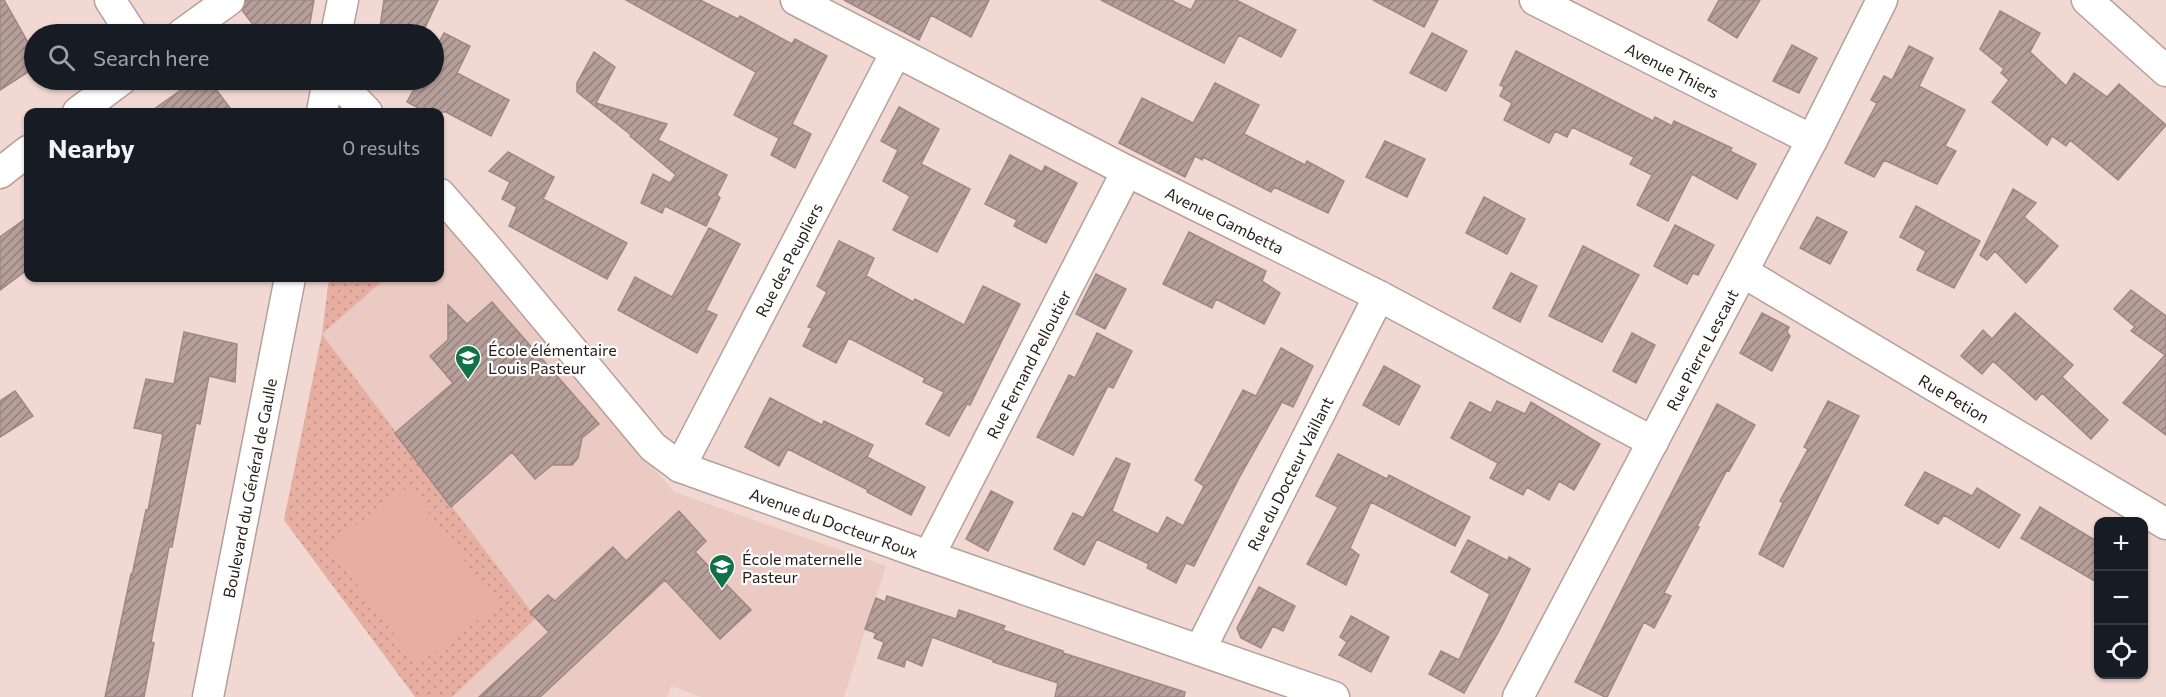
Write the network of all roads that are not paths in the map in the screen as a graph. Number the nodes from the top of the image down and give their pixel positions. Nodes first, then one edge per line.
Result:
1 (110, 0) edge
2 (229, 0) edge
3 (343, 0) edge
4 (796, 0) edge
5 (1535, 0) edge
6 (1882, 0) edge
7 (2087, 0) edge
8 (126, 24) edge
9 (196, 24) edge
10 (338, 24) edge
11 (896, 52) junction
12 (2166, 71) edge
13 (108, 90) edge
14 (326, 90) edge
15 (346, 90) edge
16 (83, 108) edge
17 (323, 108) edge
18 (363, 108) edge
19 (1812, 140) junction
20 (24, 154) edge
21 (1127, 171) junction
22 (0, 173) edge
23 (444, 199) edge
24 (1743, 272) junction
25 (289, 282) edge
26 (1379, 296) junction
27 (1653, 442) junction
28 (680, 467) junction
29 (2166, 524) edge
30 (929, 556) junction
31 (1200, 650) junction
32 (208, 697) edge
33 (1334, 697) edge
34 (1518, 697) edge

1 - 8 street
2 - 9 street
3 - 10 street
4 - 11 street, Avenue Gambetta
5 - 19 street, Avenue Thiers
6 - 19 street, Rue Pierre Lescaut
7 - 12 street
11 - 21 street, Avenue Gambetta
11 - 28 street, Rue des Peupliers
13 - 16 street
14 - 17 street
15 - 18 street
19 - 24 street, Rue Pierre Lescaut
20 - 22 street
21 - 26 street, Avenue Gambetta
21 - 30 street, Rue Fernand Pelloutier
23 - 28 street, Avenue du Docteur Roux
24 - 27 street, Rue Pierre Lescaut
24 - 29 street, Rue Petion
25 - 32 street, Boulevard du Général de Gaulle
26 - 27 street, Avenue Gambetta
26 - 31 street, Rue du Docteur Vaillant
27 - 34 street, Rue Pierre Lescaut
28 - 30 street, Avenue du Docteur Roux
30 - 31 street, Avenue du Docteur Roux
31 - 33 street, Avenue du Docteur Roux

